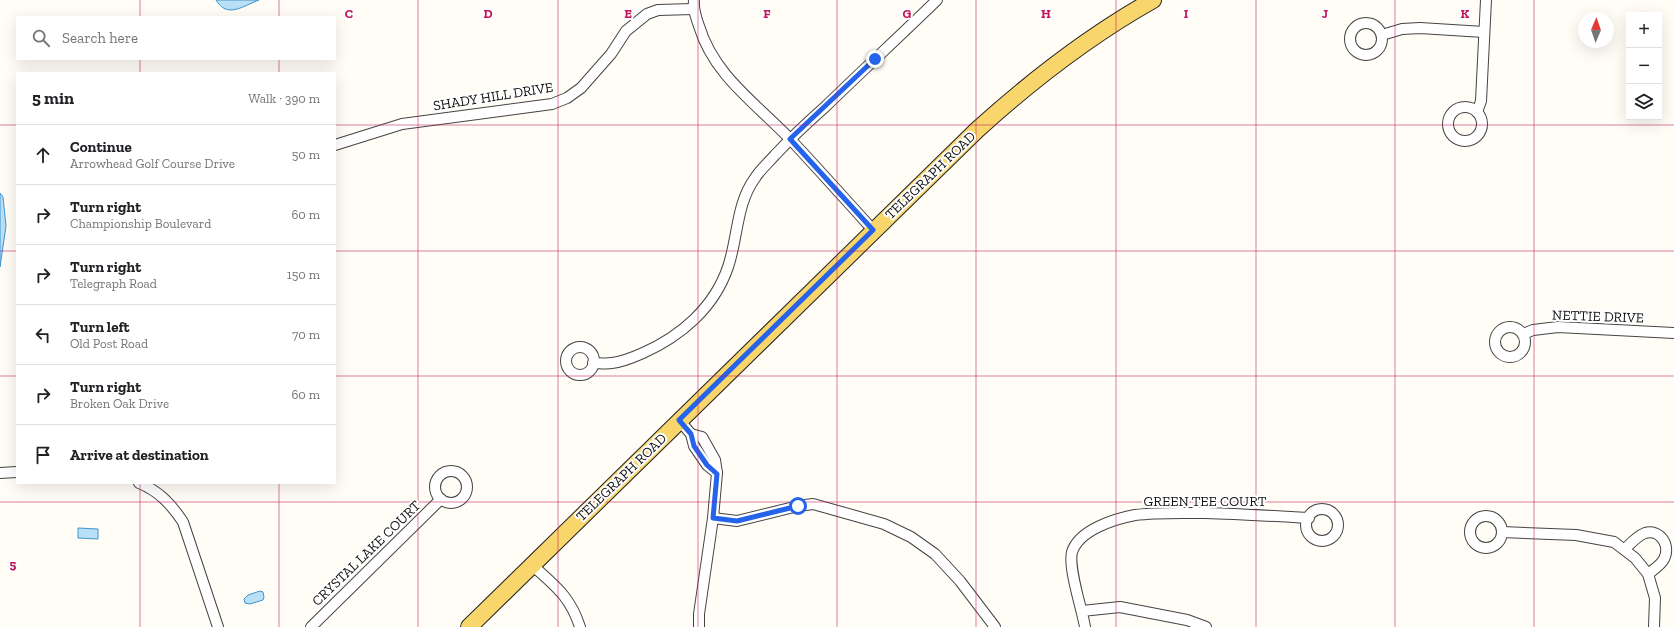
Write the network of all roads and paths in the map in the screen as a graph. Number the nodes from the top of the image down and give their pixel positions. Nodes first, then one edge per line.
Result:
1 (937, 0) edge
2 (1153, 0) edge
3 (1486, 0) edge
4 (693, 4) edge
5 (1484, 32) junction
6 (1382, 35) dead end
7 (1477, 112) dead end
8 (790, 139) junction
9 (336, 145) edge
10 (873, 230) junction
11 (1674, 333) edge
12 (1523, 334) dead end
13 (594, 363) dead end
14 (679, 420) junction
15 (16, 472) edge
16 (0, 473) edge
17 (141, 484) edge
18 (441, 499) dead end
19 (713, 518) junction
20 (1309, 518) dead end
21 (1502, 532) dead end
22 (1625, 549) junction
23 (532, 565) junction
24 (1648, 574) junction
25 (1082, 612) junction
26 (218, 627) edge
27 (311, 627) edge
28 (469, 627) edge
29 (580, 627) edge
30 (699, 627) edge
31 (995, 627) edge
32 (1085, 627) edge
33 (1206, 627) edge
34 (1654, 627) edge

1 - 8 street
2 - 10 main road, TELEGRAPH ROAD
3 - 5 street
4 - 8 street
4 - 9 street, SHADY HILL DRIVE
5 - 6 street
5 - 7 street
8 - 10 street
8 - 13 street
10 - 14 main road, TELEGRAPH ROAD
11 - 12 street, NETTIE DRIVE
14 - 19 street
14 - 23 main road, TELEGRAPH ROAD
15 - 16 street
17 - 26 street
18 - 27 street, CRYSTAL LAKE COURT
19 - 30 street
19 - 31 street
20 - 25 street, GREEN TEE COURT
21 - 22 street
22 - 24 street
22 - 24 street
23 - 28 main road, TELEGRAPH ROAD
23 - 29 street
24 - 34 street
25 - 32 street, GREEN TEE COURT
25 - 33 street

